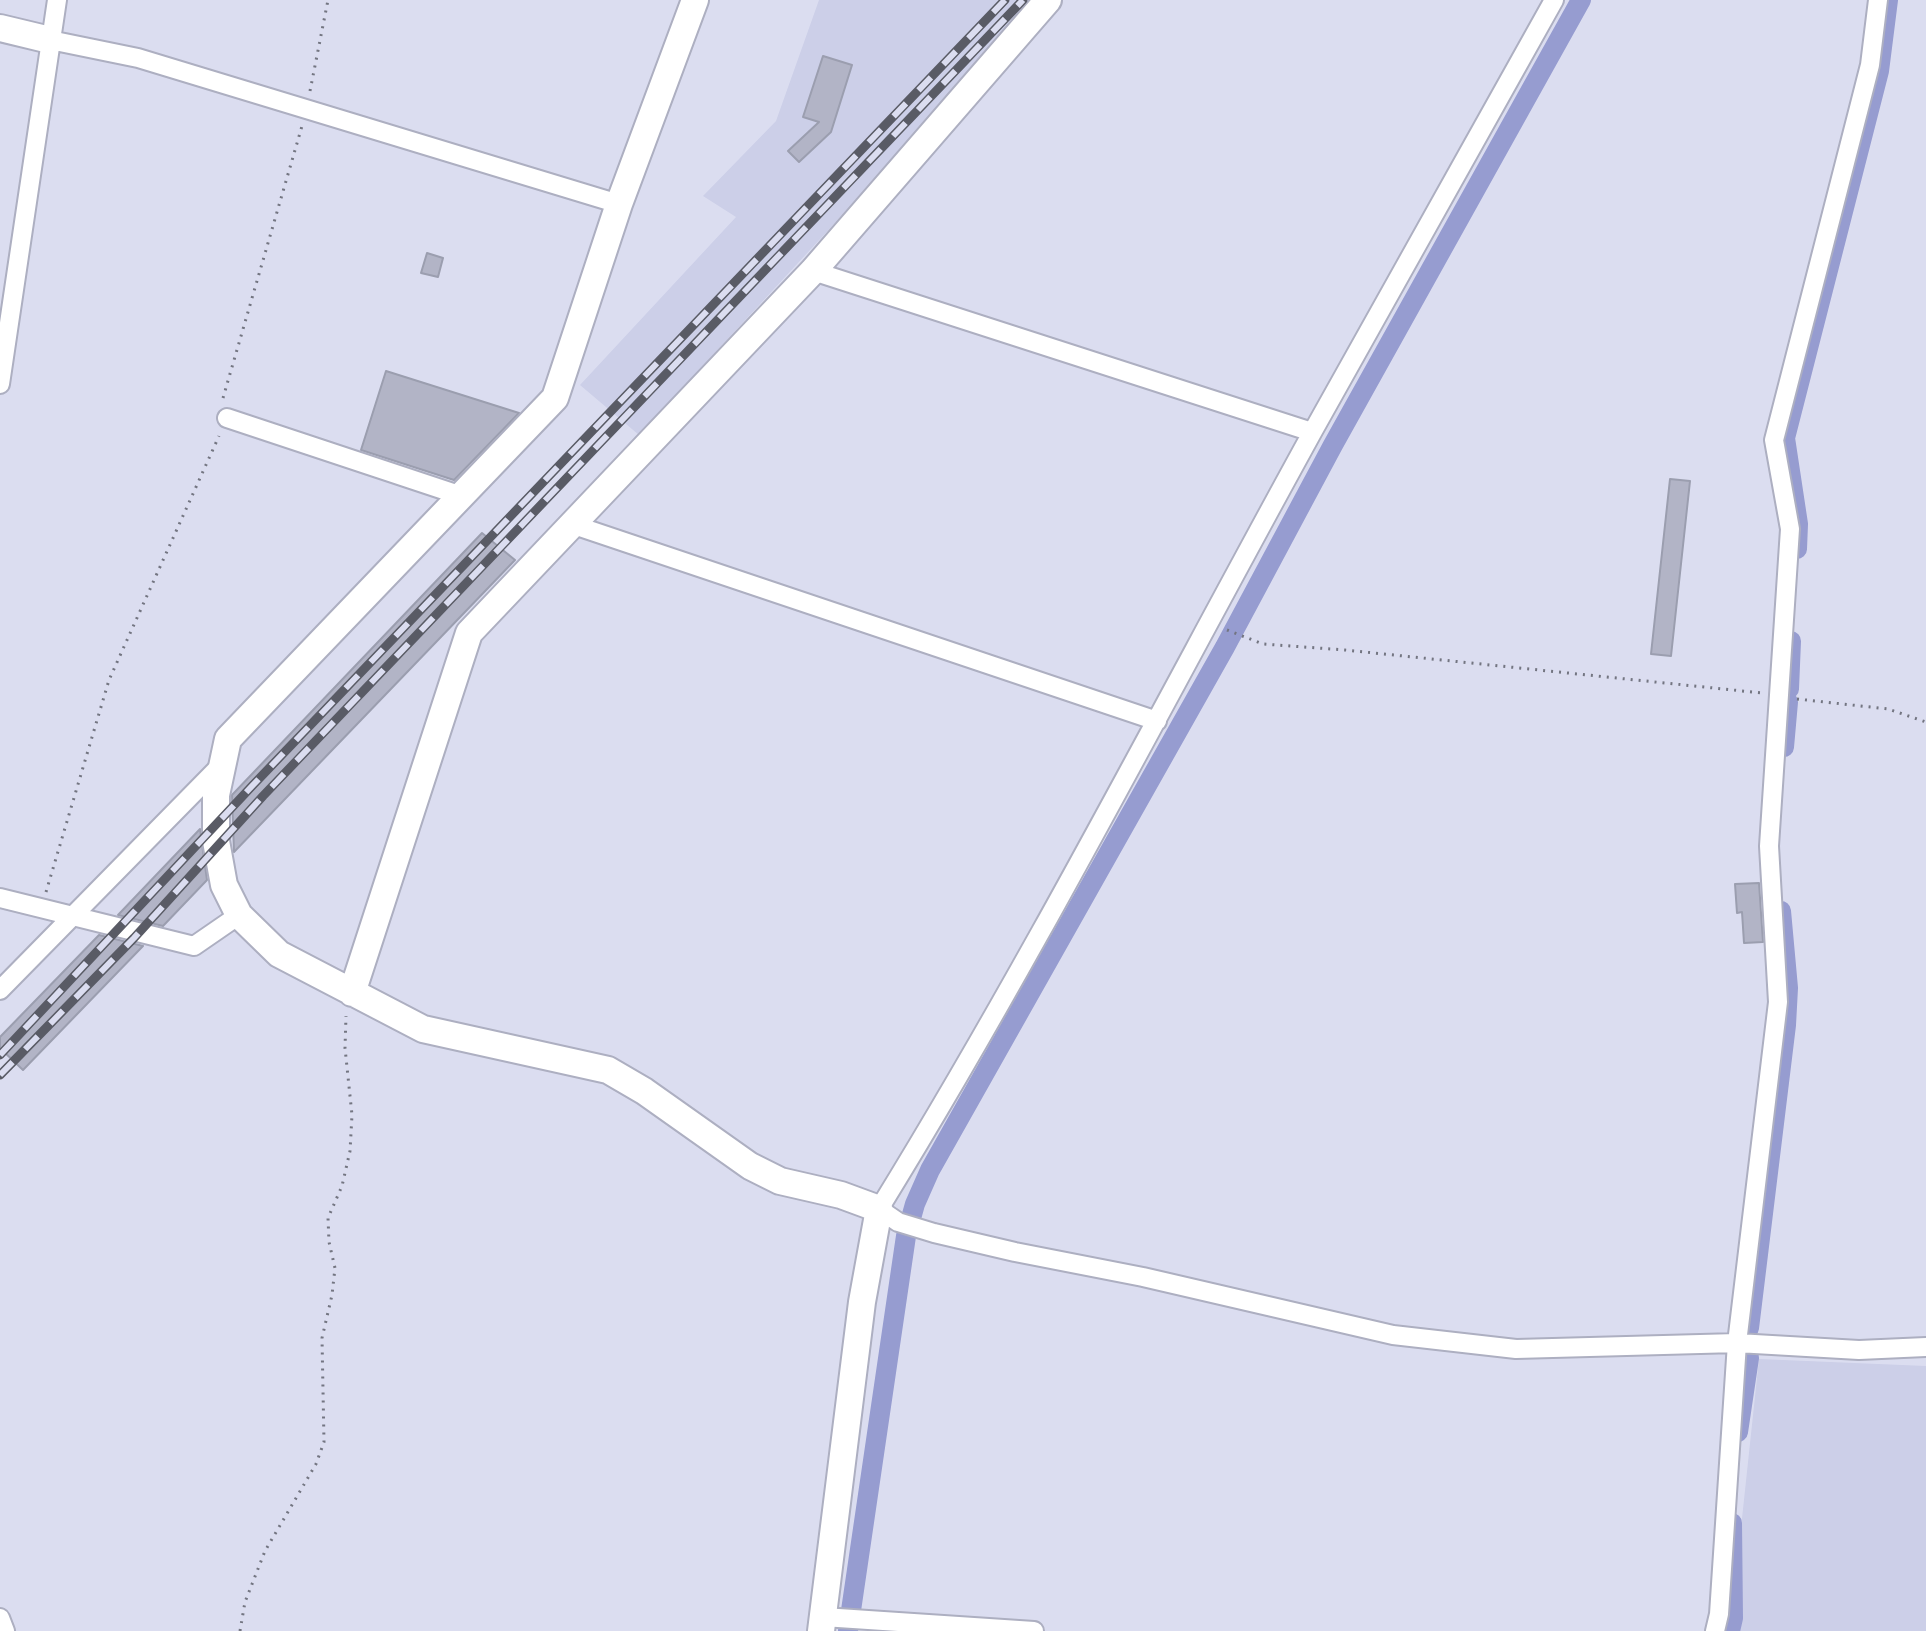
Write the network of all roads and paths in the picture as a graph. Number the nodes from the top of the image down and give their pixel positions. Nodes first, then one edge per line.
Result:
1 (57, 0) edge
2 (328, 0) edge
3 (695, 0) edge
4 (1048, 0) edge
5 (1554, 0) edge
6 (1878, 0) edge
7 (0, 28) edge
8 (48, 39) junction
9 (307, 109) junction
10 (619, 204) junction
11 (813, 271) junction
12 (0, 384) edge
13 (227, 418) junction
14 (1312, 432) junction
15 (462, 496) junction
16 (574, 525) junction
17 (1221, 627) dead end
18 (1778, 695) junction
19 (1157, 721) junction
20 (1926, 722) edge
21 (223, 763) junction
22 (0, 898) edge
23 (41, 907) junction
24 (239, 915) junction
25 (73, 917) junction
26 (0, 990) edge
27 (352, 993) junction
28 (889, 1215) junction
29 (1737, 1343) junction
30 (1926, 1347) edge
31 (0, 1618) edge
32 (826, 1622) edge
33 (5, 1631) edge
34 (240, 1631) edge
35 (1034, 1631) edge
36 (1715, 1631) edge

1 - 8 street
2 - 9 path
3 - 10 street
4 - 11 street
5 - 14 street
6 - 18 street
7 - 8 street
8 - 9 street
8 - 12 street
9 - 10 street
9 - 13 path
10 - 15 street
11 - 14 street
11 - 16 street
13 - 15 street
13 - 23 path
14 - 19 street
15 - 21 street
16 - 19 street
16 - 27 street
17 - 18 path
18 - 20 path
18 - 29 street
19 - 28 street
21 - 24 street
21 - 25 street
22 - 23 street
23 - 25 street
24 - 25 street
24 - 27 street
25 - 26 street
27 - 28 street
27 - 34 path
28 - 29 street
28 - 32 street
29 - 30 street
29 - 36 street
31 - 33 street
32 - 35 street

